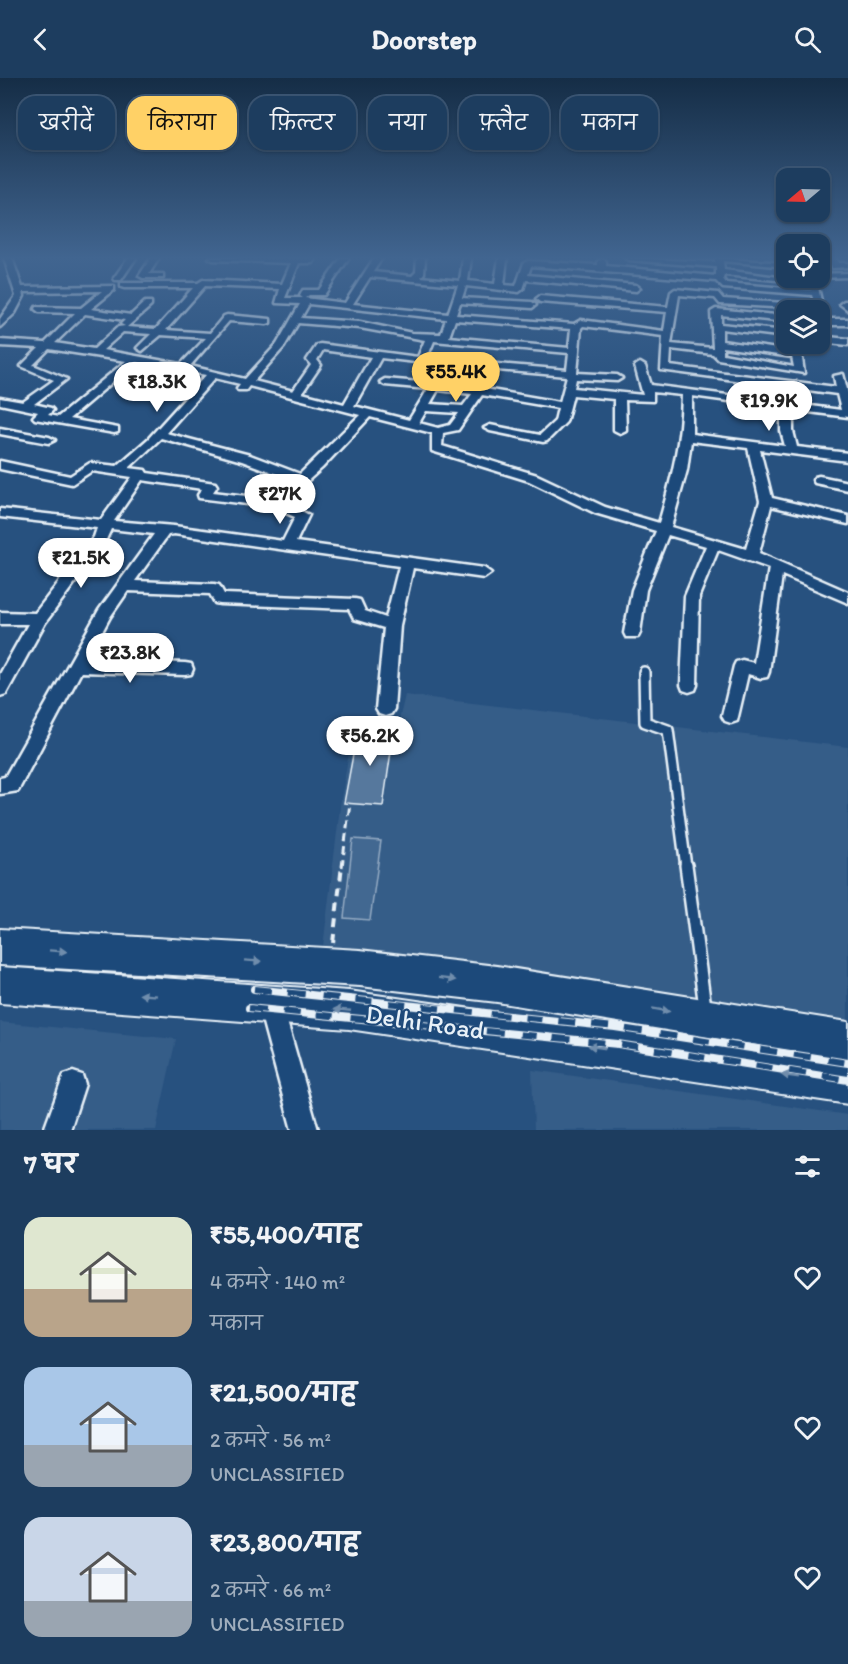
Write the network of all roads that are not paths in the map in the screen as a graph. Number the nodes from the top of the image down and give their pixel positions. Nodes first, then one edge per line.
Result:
1 (14, 307) edge
2 (88, 307) edge
3 (145, 307) edge
4 (182, 307) edge
5 (301, 307) edge
6 (366, 307) edge
7 (455, 307) edge
8 (605, 307) edge
9 (639, 307) edge
10 (39, 309) dead end
11 (671, 310) joint
12 (83, 311) junction
13 (452, 317) junction
14 (133, 318) junction
15 (776, 318) edge
16 (296, 320) junction
17 (267, 321) dead end
18 (830, 322) edge
19 (848, 322) edge
20 (0, 324) edge
21 (605, 325) junction
22 (717, 326) junction
23 (576, 327) junction
24 (121, 329) junction
25 (158, 332) junction
26 (776, 333) edge
27 (668, 334) junction
28 (213, 336) junction
29 (440, 337) junction
30 (830, 340) edge
31 (848, 342) edge
32 (2, 345) edge
33 (47, 346) junction
34 (666, 346) junction
35 (142, 348) dead end
36 (718, 348) junction
37 (574, 351) junction
38 (95, 353) junction
39 (797, 355) joint
40 (376, 357) dead end
41 (133, 360) junction
42 (421, 360) junction
43 (449, 362) junction
44 (640, 366) dead end
45 (182, 369) junction
46 (213, 374) junction
47 (572, 375) junction
48 (617, 378) dead end
49 (385, 382) dead end
50 (842, 385) edge
51 (248, 386) junction
52 (434, 388) junction
53 (647, 388) junction
54 (479, 391) junction
55 (568, 391) junction
56 (687, 392) junction
57 (295, 395) junction
58 (619, 396) junction
59 (236, 399) dead end
60 (0, 401) edge
61 (25, 406) junction
62 (564, 406) junction
63 (787, 406) junction
64 (348, 407) junction
65 (423, 407) junction
66 (466, 410) junction
67 (369, 412) junction
68 (848, 415) edge
69 (60, 421) junction
70 (413, 424) junction
71 (490, 428) dead end
72 (114, 430) dead end
73 (620, 430) dead end
74 (0, 431) edge
75 (438, 431) junction
76 (158, 434) junction
77 (686, 437) junction
78 (49, 440) dead end
79 (753, 445) junction
80 (792, 450) junction
81 (848, 457) edge
82 (0, 465) edge
83 (120, 470) junction
84 (138, 476) junction
85 (302, 479) junction
86 (819, 480) dead end
87 (848, 486) edge
88 (766, 501) junction
89 (275, 503) junction
90 (0, 513) edge
91 (848, 520) edge
92 (664, 529) junction
93 (164, 531) junction
94 (102, 532) junction
95 (714, 543) junction
96 (287, 546) junction
97 (751, 555) junction
98 (407, 563) junction
99 (777, 567) junction
100 (484, 573) dead end
101 (124, 586) junction
102 (848, 598) edge
103 (0, 618) edge
104 (39, 619) junction
105 (392, 625) junction
106 (632, 633) dead end
107 (76, 666) junction
108 (186, 669) dead end
109 (644, 672) dead end
110 (689, 685) dead end
111 (0, 689) edge
112 (385, 709) dead end
113 (730, 716) dead end
114 (0, 786) edge
115 (0, 947) edge
116 (111, 955) junction
117 (0, 985) edge
118 (95, 991) junction
119 (270, 1004) junction
120 (706, 1018) junction
121 (848, 1041) edge
122 (73, 1084) dead end
123 (848, 1084) edge
124 (57, 1130) edge
125 (305, 1130) edge

1 - 20 street
2 - 12 street
3 - 14 street
4 - 25 street
5 - 16 street
6 - 13 street
7 - 13 street
8 - 21 street
9 - 11 street
10 - 12 street
11 - 27 street
12 - 14 street
12 - 33 street
13 - 23 street
13 - 29 street
14 - 24 street
15 - 22 street
16 - 29 street
16 - 51 street
17 - 28 street
18 - 19 street
21 - 23 street
21 - 27 street
22 - 26 street
22 - 36 street
23 - 37 street
24 - 25 street
24 - 38 street
25 - 28 street
25 - 35 street
27 - 34 street
28 - 45 street
29 - 37 street
29 - 42 street
30 - 31 street
32 - 33 street
33 - 38 street
33 - 61 street
34 - 36 street
34 - 50 street
36 - 39 street
36 - 39 street
37 - 47 street
38 - 41 street
40 - 64 street
41 - 45 street
41 - 69 street
42 - 43 street
42 - 57 street
43 - 47 street
43 - 52 street
44 - 53 street
45 - 46 street
46 - 51 street
46 - 76 street
47 - 48 street
47 - 55 street
49 - 52 street
50 - 68 street
51 - 57 street
51 - 59 street
52 - 54 street
52 - 65 street
53 - 56 street
53 - 58 street
54 - 62 street
54 - 66 street
55 - 58 street
55 - 62 street
56 - 63 street
56 - 77 street
57 - 64 street
58 - 73 street
60 - 61 street
61 - 69 street
62 - 71 street
63 - 68 street
63 - 80 street
64 - 67 street
65 - 66 street
65 - 70 street
66 - 75 street
67 - 70 street
67 - 85 street
69 - 72 street
70 - 75 street
74 - 78 street
75 - 92 street
76 - 83 street
76 - 85 street
77 - 79 street
77 - 92 street
79 - 80 street
79 - 88 street
80 - 81 street
82 - 83 street
83 - 84 street
84 - 89 street
84 - 94 street
85 - 89 street
86 - 87 street
88 - 91 street
88 - 97 street
89 - 96 street
90 - 94 street
92 - 95 street
92 - 106 street
93 - 94 street
93 - 96 street
93 - 101 street
94 - 104 street
95 - 97 street
95 - 110 street
96 - 98 street
97 - 99 street
98 - 100 street
98 - 105 street
99 - 102 street
99 - 113 street
101 - 105 street
101 - 107 street
103 - 104 street
104 - 111 street
105 - 112 street
107 - 108 street
107 - 114 street
109 - 120 lane
115 -> 116 main road, Delhi Road
116 - 118 main road
116 -> 120 main road, Delhi Road
117 - 118 main road, Delhi Road
119 -> 118 main road, Delhi Road
123 -> 119 main road, Delhi Road
119 - 125 street
120 - 121 main road, Delhi Road
122 - 124 street

